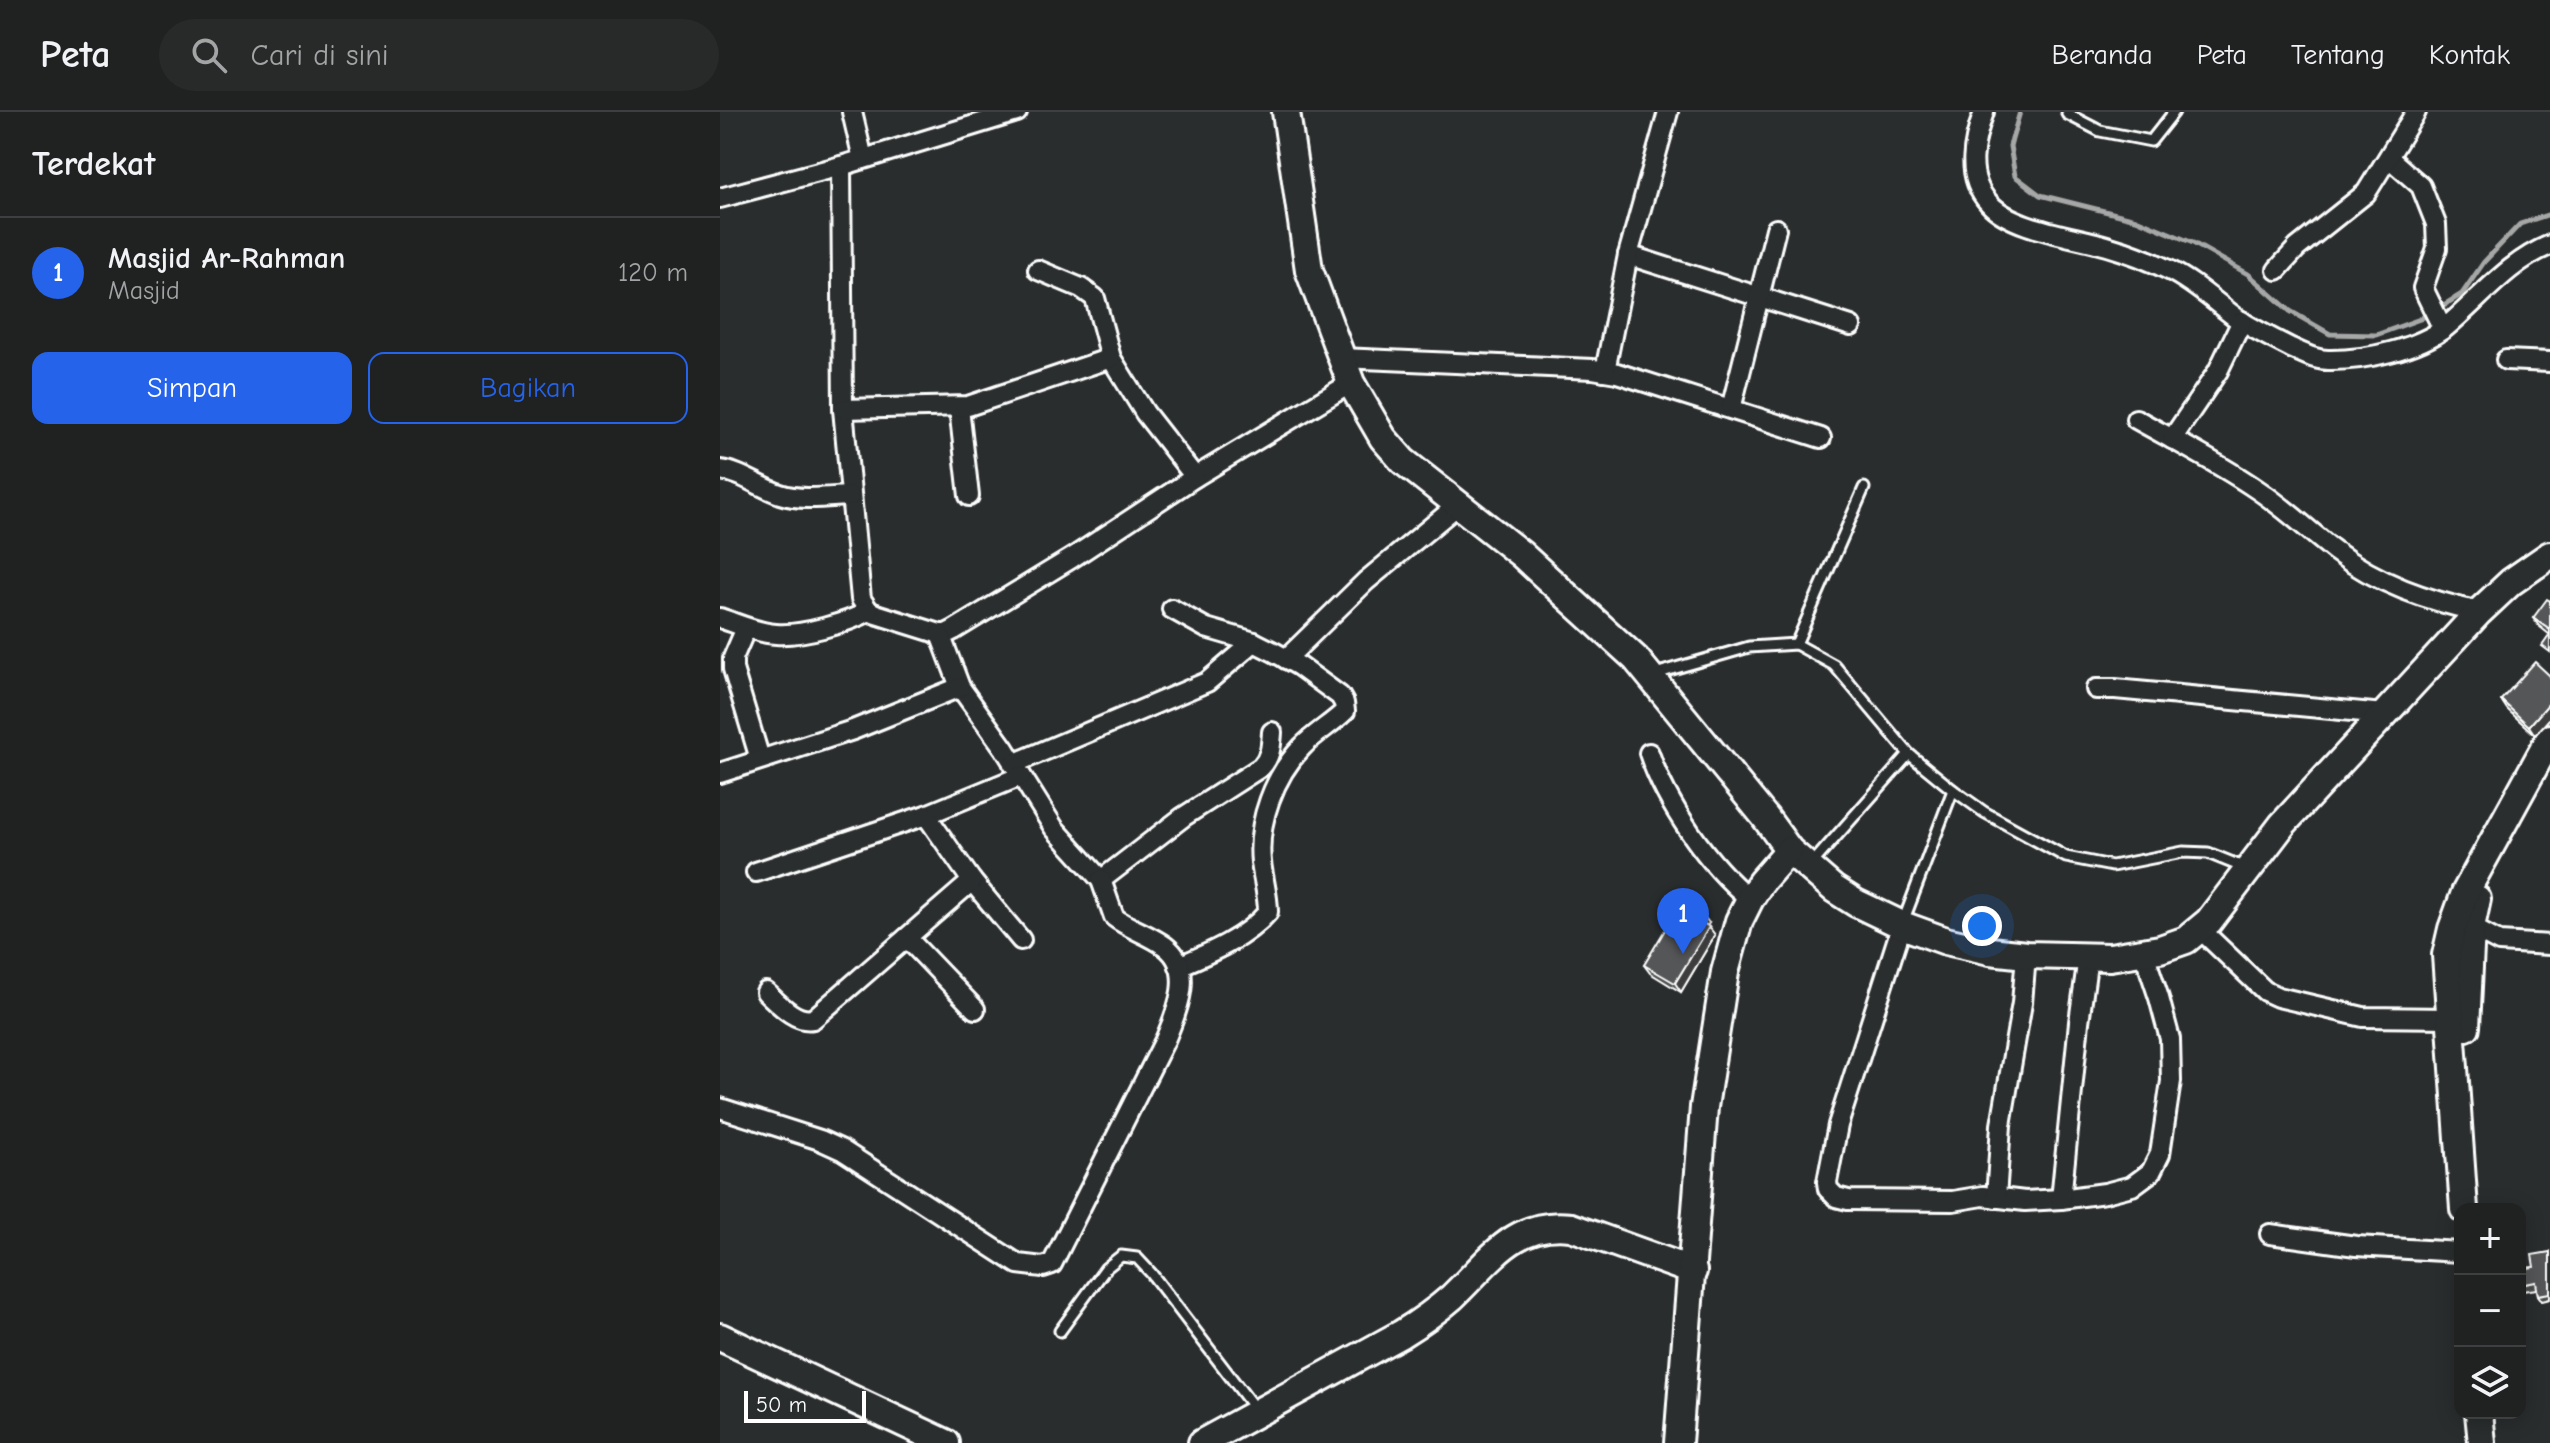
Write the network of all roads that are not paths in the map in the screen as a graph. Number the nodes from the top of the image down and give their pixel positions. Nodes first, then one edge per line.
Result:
1 (852, 112) edge
2 (1017, 112) edge
3 (1286, 112) edge
4 (1668, 112) edge
5 (1984, 112) edge
6 (2174, 112) edge
7 (2416, 112) edge
8 (2067, 114) dead end
9 (2389, 158) junction
10 (863, 159) junction
11 (841, 166) junction
12 (720, 198) edge
13 (1776, 229) dead end
14 (2550, 245) edge
15 (1628, 255) junction
16 (1038, 270) dead end
17 (2277, 270) dead end
18 (1760, 297) junction
19 (2242, 321) junction
20 (1851, 326) dead end
21 (2442, 328) junction
22 (1111, 358) junction
23 (1341, 358) junction
24 (2506, 360) dead end
25 (2550, 362) edge
26 (1605, 371) junction
27 (1351, 383) junction
28 (959, 408) junction
29 (843, 409) junction
30 (1731, 409) junction
31 (2136, 419) dead end
32 (1821, 438) dead end
33 (2172, 439) junction
34 (720, 470) edge
35 (1195, 477) junction
36 (1864, 488) dead end
37 (850, 496) junction
38 (969, 496) dead end
39 (1459, 504) junction
40 (2550, 555) edge
41 (1172, 609) dead end
42 (869, 611) junction
43 (2479, 612) junction
44 (720, 618) edge
45 (746, 628) junction
46 (940, 634) junction
47 (1254, 642) junction
48 (1796, 644) junction
49 (1286, 659) junction
50 (1651, 676) junction
51 (960, 687) junction
52 (2096, 689) dead end
53 (2384, 714) junction
54 (1272, 732) dead end
55 (2550, 738) edge
56 (1649, 753) dead end
57 (1909, 754) junction
58 (760, 759) junction
59 (1017, 770) junction
60 (2550, 771) edge
61 (720, 773) edge
62 (1953, 790) junction
63 (926, 815) junction
64 (1789, 850) junction
65 (1808, 868) junction
66 (2248, 869) junction
67 (756, 872) dead end
68 (1101, 880) junction
69 (972, 881) junction
70 (1750, 899) junction
71 (1902, 925) junction
72 (2471, 927) junction
73 (2200, 929) junction
74 (907, 938) junction
75 (1021, 940) dead end
76 (2550, 945) edge
77 (2144, 953) junction
78 (2026, 955) junction
79 (2088, 957) junction
80 (1179, 966) junction
81 (766, 992) dead end
82 (975, 1009) dead end
83 (2451, 1018) junction
84 (720, 1108) edge
85 (1996, 1198) junction
86 (2061, 1199) junction
87 (2464, 1203) edge
88 (2481, 1203) edge
89 (2270, 1234) dead end
90 (2454, 1252) edge
91 (1693, 1271) junction
92 (1060, 1331) dead end
93 (720, 1337) edge
94 (1257, 1412) junction
95 (2480, 1419) edge
96 (2494, 1419) edge
97 (946, 1443) edge
98 (1202, 1443) edge
99 (1678, 1443) edge
100 (2482, 1443) edge
101 (2496, 1443) edge

1 - 10 street
2 - 10 street
3 - 23 street
4 - 15 street
5 - 19 street
6 - 8 lane
7 - 9 street
9 - 17 street
9 - 21 street
10 - 11 street
11 - 12 street
11 - 29 street
13 - 18 street
14 - 21 street
15 - 18 street
15 - 26 street
16 - 22 street
18 - 20 street
18 - 30 street
19 - 21 street
19 - 33 street
22 - 28 street
22 - 35 street
23 - 26 street
23 - 27 street
24 - 25 street
26 - 30 street
27 - 35 street
27 - 39 street
28 - 29 street
28 - 38 street
29 - 37 street
30 - 32 street
31 - 33 street
33 - 43 street
34 - 37 street
35 - 46 street
36 - 48 lane
37 - 42 street
39 - 49 street
39 - 50 street
40 - 43 street
41 - 47 street
42 - 45 street
42 - 46 street
43 - 53 street
44 - 45 street
45 - 58 street
46 - 51 street
47 - 49 street
47 - 59 street
48 - 50 lane
48 - 57 lane
49 - 80 street
50 - 64 street
51 - 58 street
51 - 59 street
52 - 53 street
53 - 66 street
54 - 68 street
55 - 83 street
56 - 70 street
57 - 62 lane
57 - 65 lane
58 - 61 street
59 - 63 street
59 - 68 street
60 - 72 street
62 - 66 lane
62 - 71 lane
63 - 67 street
63 - 69 street
64 - 65 street
64 - 70 street
65 - 71 street
66 - 73 street
68 - 80 street
69 - 74 street
69 - 75 street
70 - 91 street
71 - 78 street
71 - 85 street
72 - 76 street
72 - 88 street
73 - 77 street
73 - 83 street
74 - 81 street
74 - 82 street
77 - 79 street
77 - 86 street
78 - 79 street
78 - 85 street
79 - 86 street
80 - 84 street
83 - 87 street
85 - 86 street
89 - 90 street
91 - 94 street
91 - 99 street
92 - 94 lane
93 - 97 street
94 - 98 street
95 - 100 street
96 - 101 street

